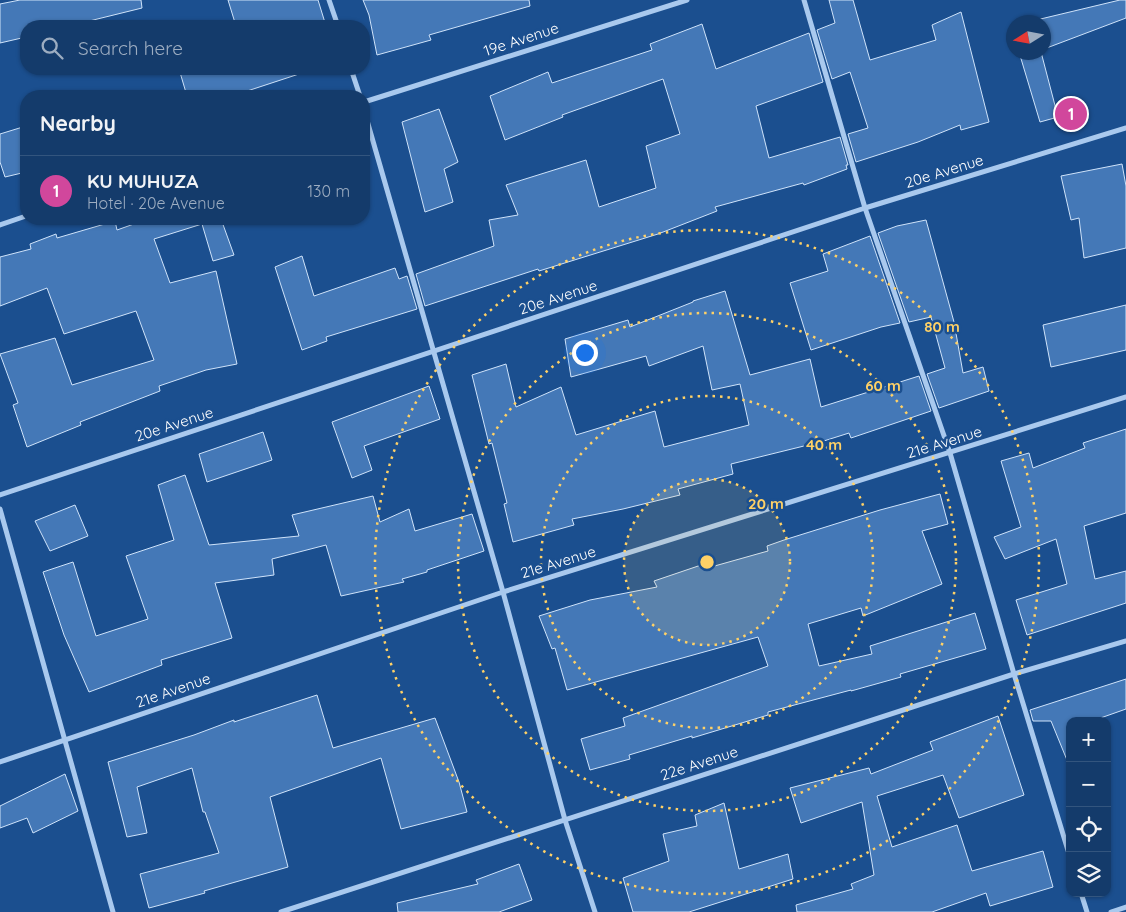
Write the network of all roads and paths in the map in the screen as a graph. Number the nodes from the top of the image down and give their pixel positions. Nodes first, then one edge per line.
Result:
1 (329, 0) edge
2 (687, 0) edge
3 (804, 0) edge
4 (336, 20) edge
5 (353, 75) edge
6 (358, 90) edge
7 (370, 100) edge
8 (1126, 128) edge
9 (370, 131) edge
10 (865, 208) junction
11 (20, 218) edge
12 (0, 225) edge
13 (434, 352) junction
14 (1126, 397) edge
15 (950, 453) junction
16 (0, 495) edge
17 (0, 509) edge
18 (503, 592) junction
19 (1126, 641) edge
20 (1014, 674) junction
21 (65, 740) junction
22 (0, 762) edge
23 (565, 820) junction
24 (1068, 852) edge
25 (1082, 897) edge
26 (1126, 907) edge
27 (113, 912) edge
28 (281, 912) edge
29 (595, 912) edge
30 (1087, 912) edge
31 (1111, 912) edge

1 - 4 street
2 - 7 street, 19e Avenue
3 - 10 street
5 - 6 street
8 - 10 street, 20e Avenue
9 - 13 street
10 - 13 street, 20e Avenue
10 - 15 street
11 - 12 street
13 - 16 street, 20e Avenue
13 - 18 street
14 - 15 street, 21e Avenue
15 - 18 street, 21e Avenue
15 - 20 street
17 - 21 street
18 - 21 street, 21e Avenue
18 - 23 street
19 - 20 street, 22e Avenue
20 - 23 street, 22e Avenue
20 - 24 street
21 - 22 street, 21e Avenue
21 - 27 street
23 - 28 street, 22e Avenue
23 - 29 street
25 - 30 street
26 - 31 street

